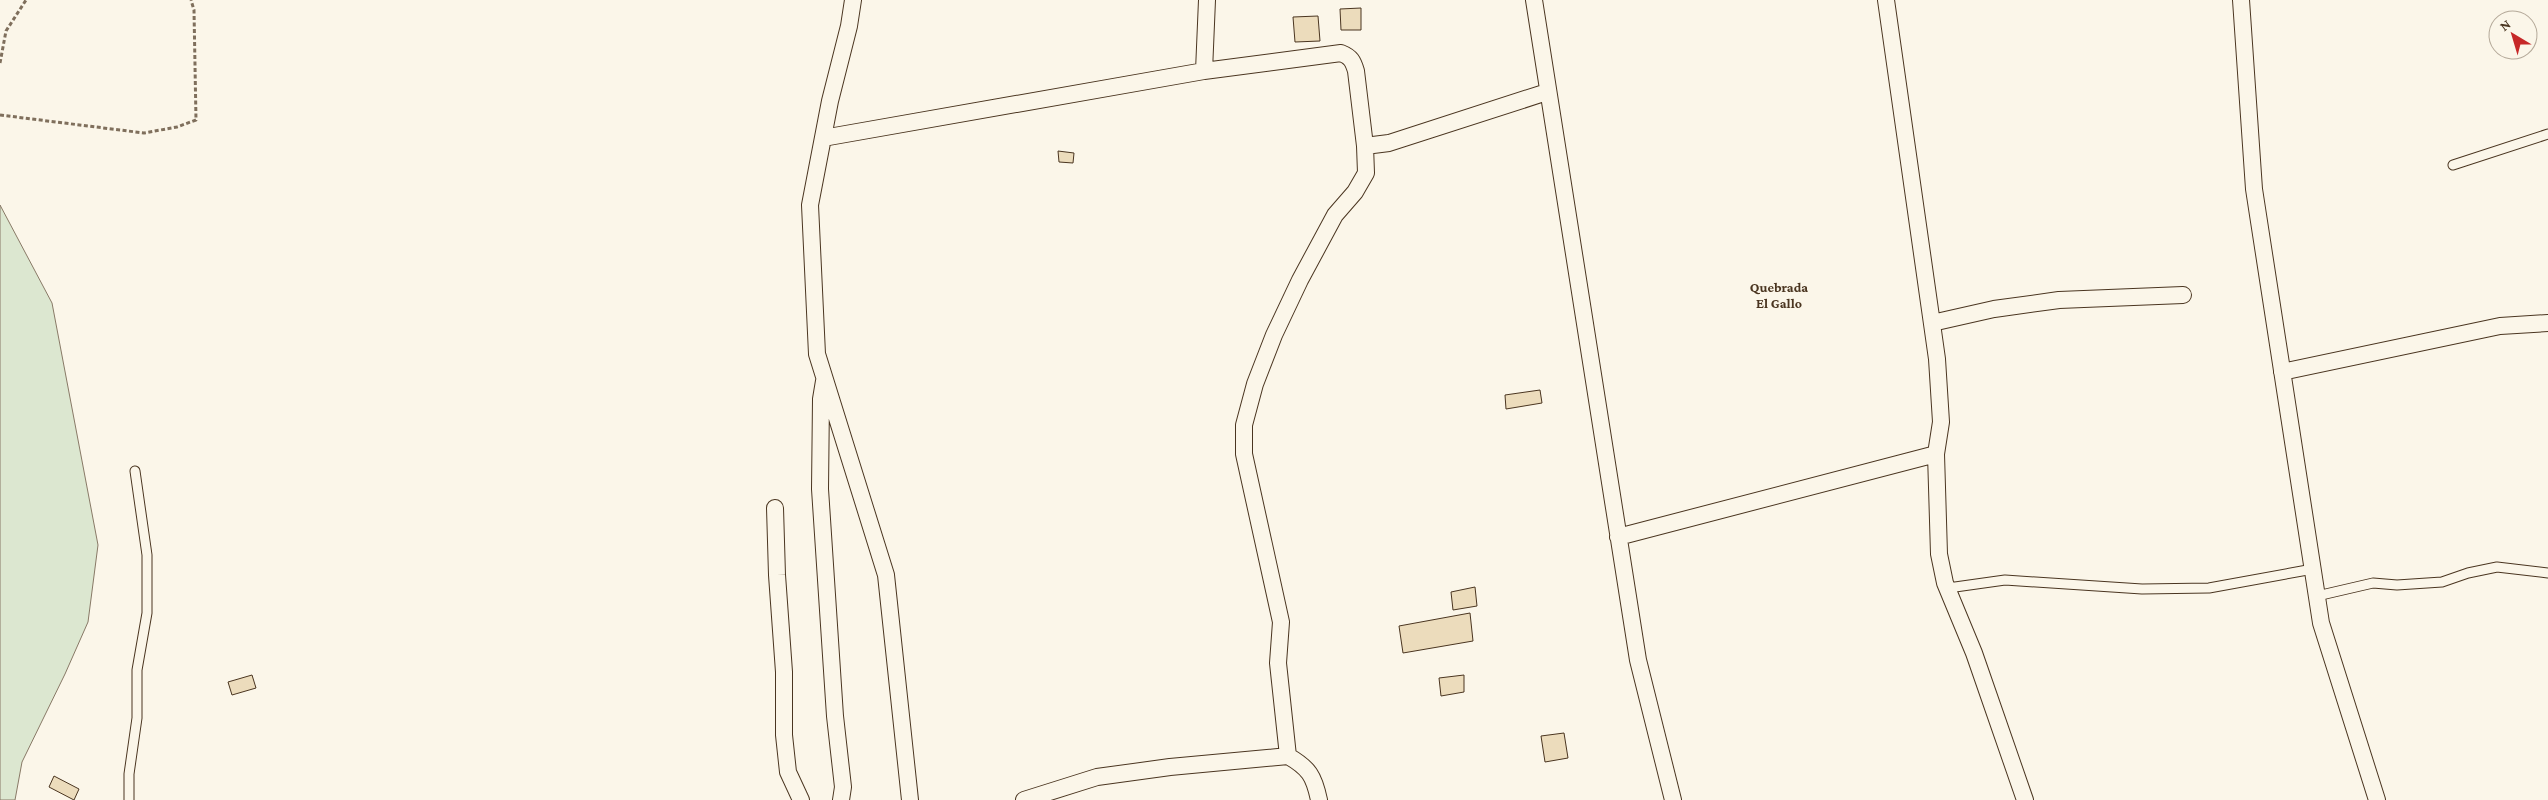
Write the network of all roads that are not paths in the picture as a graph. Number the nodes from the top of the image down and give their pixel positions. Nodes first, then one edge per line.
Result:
1 (853, 0) edge
2 (1207, 0) edge
3 (1534, 0) edge
4 (1886, 0) edge
5 (2241, 0) edge
6 (1204, 71) junction
7 (1546, 92) junction
8 (2548, 134) edge
9 (823, 138) junction
10 (1365, 146) junction
11 (2453, 165) dead end
12 (2183, 295) dead end
13 (1932, 323) junction
14 (2548, 323) edge
15 (2282, 372) junction
16 (825, 379) junction
17 (1936, 454) junction
18 (134, 471) dead end
19 (776, 508) dead end
20 (1618, 537) junction
21 (2313, 569) junction
22 (2548, 573) edge
23 (1948, 588) junction
24 (2317, 596) junction
25 (1288, 756) junction
26 (1041, 797) edge
27 (129, 800) edge
28 (801, 800) edge
29 (841, 800) edge
30 (910, 800) edge
31 (1024, 800) edge
32 (1319, 800) edge
33 (1672, 800) edge
34 (2026, 800) edge
35 (2377, 800) edge

1 - 9 street
2 - 6 street
3 - 7 street
4 - 13 street
5 - 15 street
6 - 9 street
6 - 10 street
7 - 10 street
7 - 20 street
8 - 11 lane
9 - 16 street
10 - 25 street
12 - 13 street
13 - 17 street
14 - 15 street
15 - 21 street
16 - 29 street
16 - 30 street
17 - 20 street
17 - 23 street
18 - 27 lane
19 - 28 street
20 - 33 street
21 - 23 lane
21 - 24 street
22 - 24 lane
23 - 34 street
24 - 35 street
25 - 26 street
25 - 32 street
26 - 31 street

